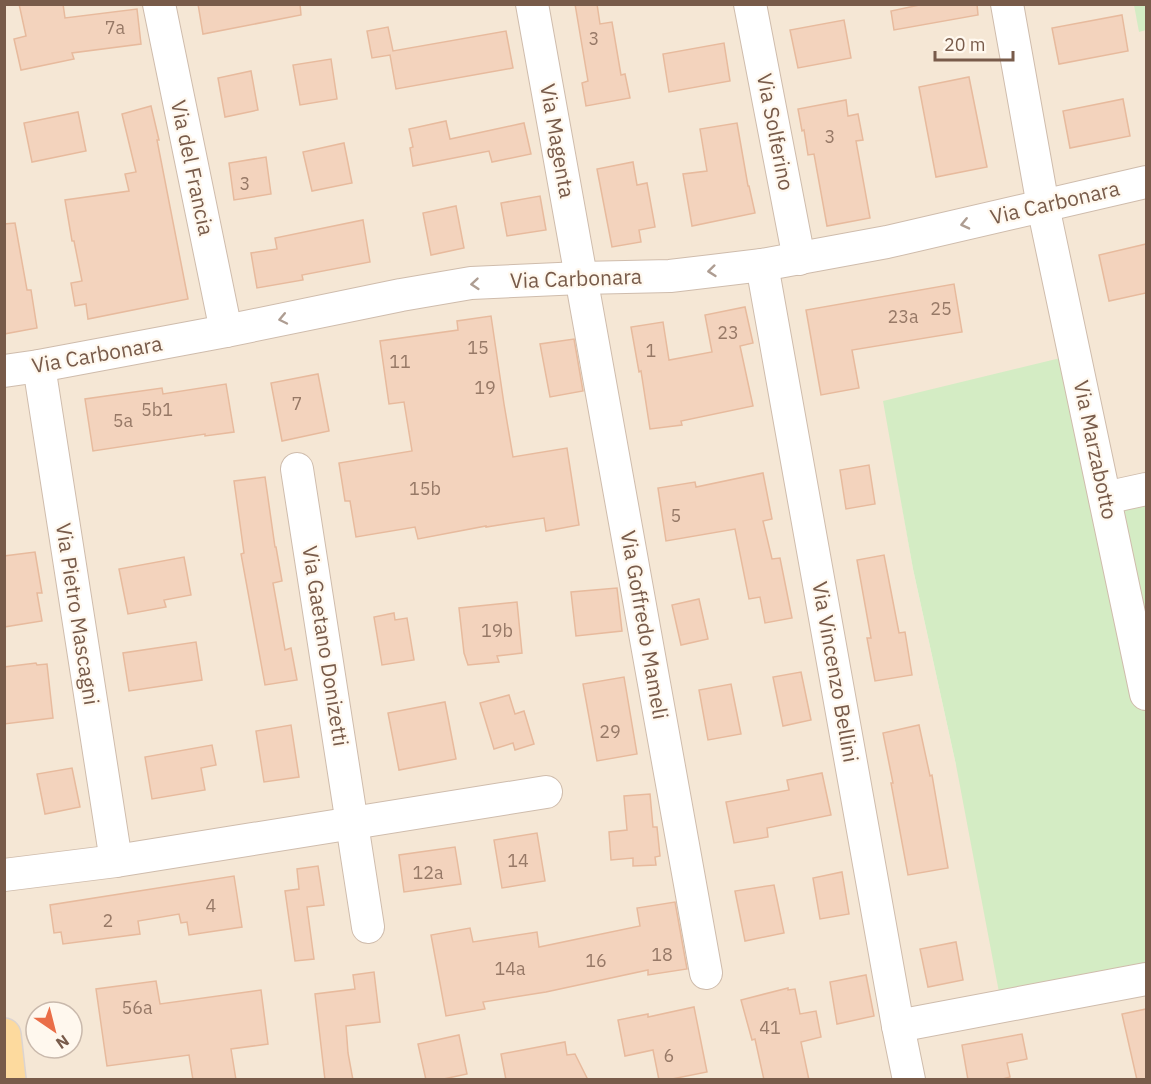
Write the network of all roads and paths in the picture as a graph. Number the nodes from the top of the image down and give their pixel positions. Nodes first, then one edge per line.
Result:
1 (159, 4) edge
2 (532, 4) edge
3 (750, 4) edge
4 (1007, 4) edge
5 (1146, 182) edge
6 (1042, 206) junction
7 (799, 259) junction
8 (762, 265) junction
9 (581, 278) junction
10 (226, 331) junction
11 (39, 366) junction
12 (4, 371) edge
13 (297, 469) dead end
14 (1146, 489) edge
15 (1105, 498) junction
16 (1146, 694) edge
17 (546, 792) dead end
18 (352, 823) junction
19 (116, 861) junction
20 (4, 875) edge
21 (368, 927) dead end
22 (706, 973) dead end
23 (1146, 979) edge
24 (898, 1026) junction
25 (4, 1035) edge
26 (9, 1080) edge
27 (909, 1080) edge

1 - 10 street, Via del Francia
2 - 9 street, Via Magenta
3 - 7 street, Via Solferino
4 - 6 street, Via Marzabotto
5 - 6 street, Via Carbonara
6 -> 7 street, Via Carbonara
6 - 15 street, Via Marzabotto
7 - 8 street, Via Carbonara
8 -> 9 street, Via Carbonara
8 - 24 street, Via Vincenzo Bellini
9 -> 10 street, Via Carbonara
9 - 22 street, Via Goffredo Mameli
10 - 11 street, Via Carbonara
11 - 12 street, Via Carbonara
11 - 19 street, Via Pietro Mascagni
13 - 18 street, Via Gaetano Donizetti
14 - 15 street
15 - 16 street, Via Marzabotto
17 - 18 street
18 - 19 street
18 - 21 street, Via Gaetano Donizetti
19 - 20 street
23 - 24 street
24 - 27 street, Via Vincenzo Bellini
25 - 26 main road

